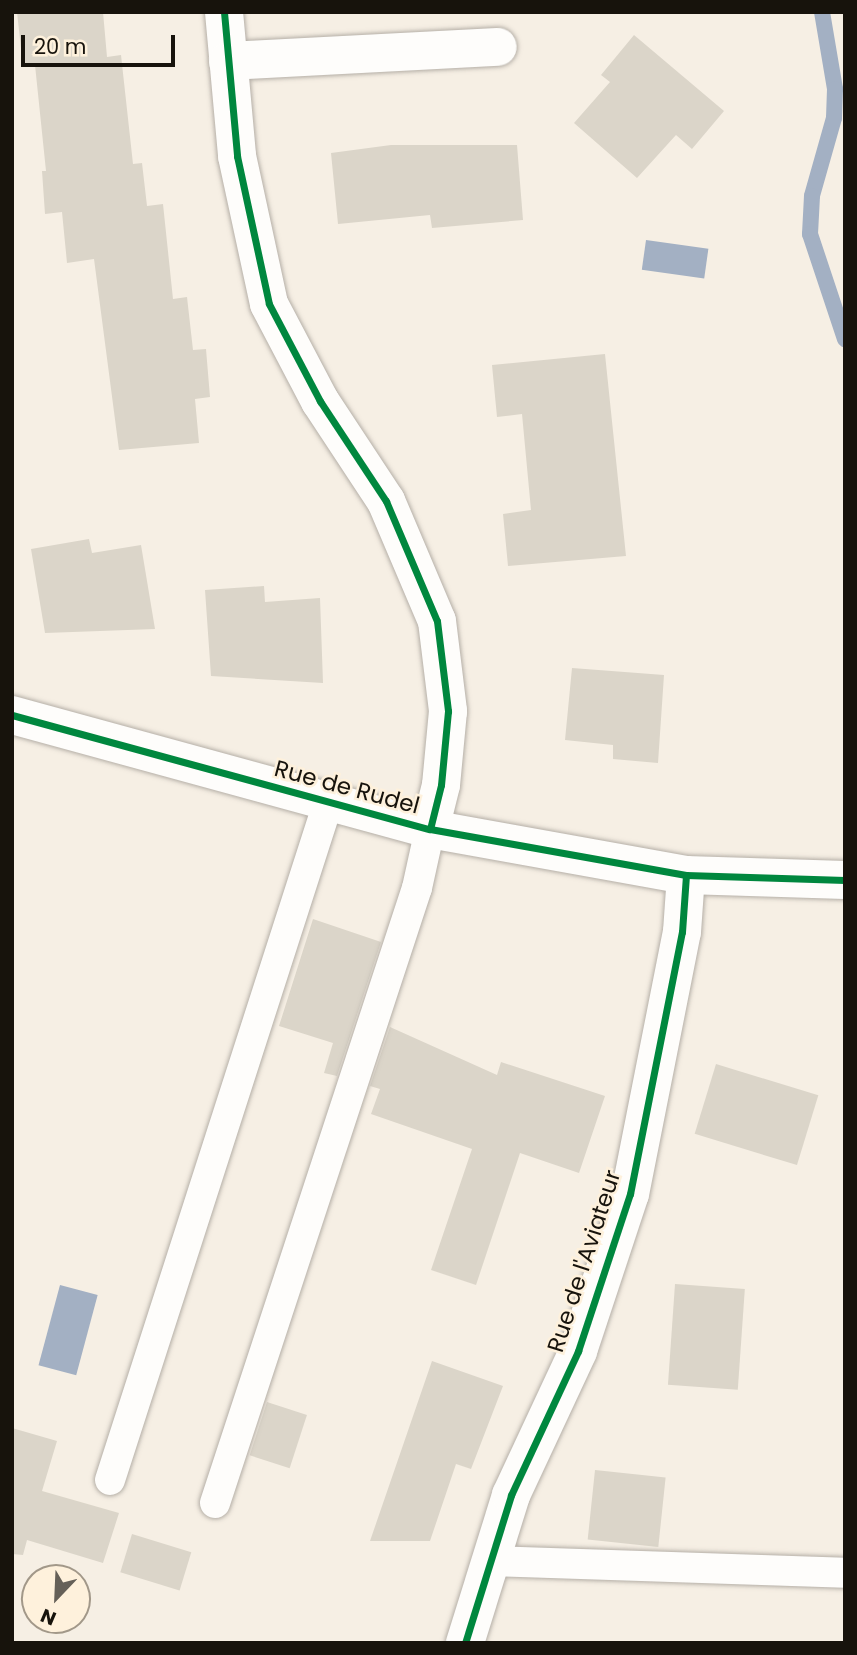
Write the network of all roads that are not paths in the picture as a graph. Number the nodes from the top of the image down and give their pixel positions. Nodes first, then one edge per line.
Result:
1 (224, 12) edge
2 (498, 47) dead end
3 (229, 61) junction
4 (12, 715) edge
5 (328, 803) junction
6 (430, 829) junction
7 (686, 875) junction
8 (845, 880) edge
9 (110, 1480) dead end
10 (215, 1503) dead end
11 (490, 1560) junction
12 (845, 1573) edge
13 (465, 1643) edge

1 - 3 street
2 - 3 street
3 - 6 street
4 - 5 street, Rue de Rudel
5 - 6 street, Rue de Rudel
5 - 9 lane
6 - 7 street, Rue de Rudel
6 - 10 lane
7 - 8 street, Rue de Rudel
7 - 11 street, Rue de l'Aviateur
11 - 12 lane
11 - 13 street, Rue de l'Aviateur

